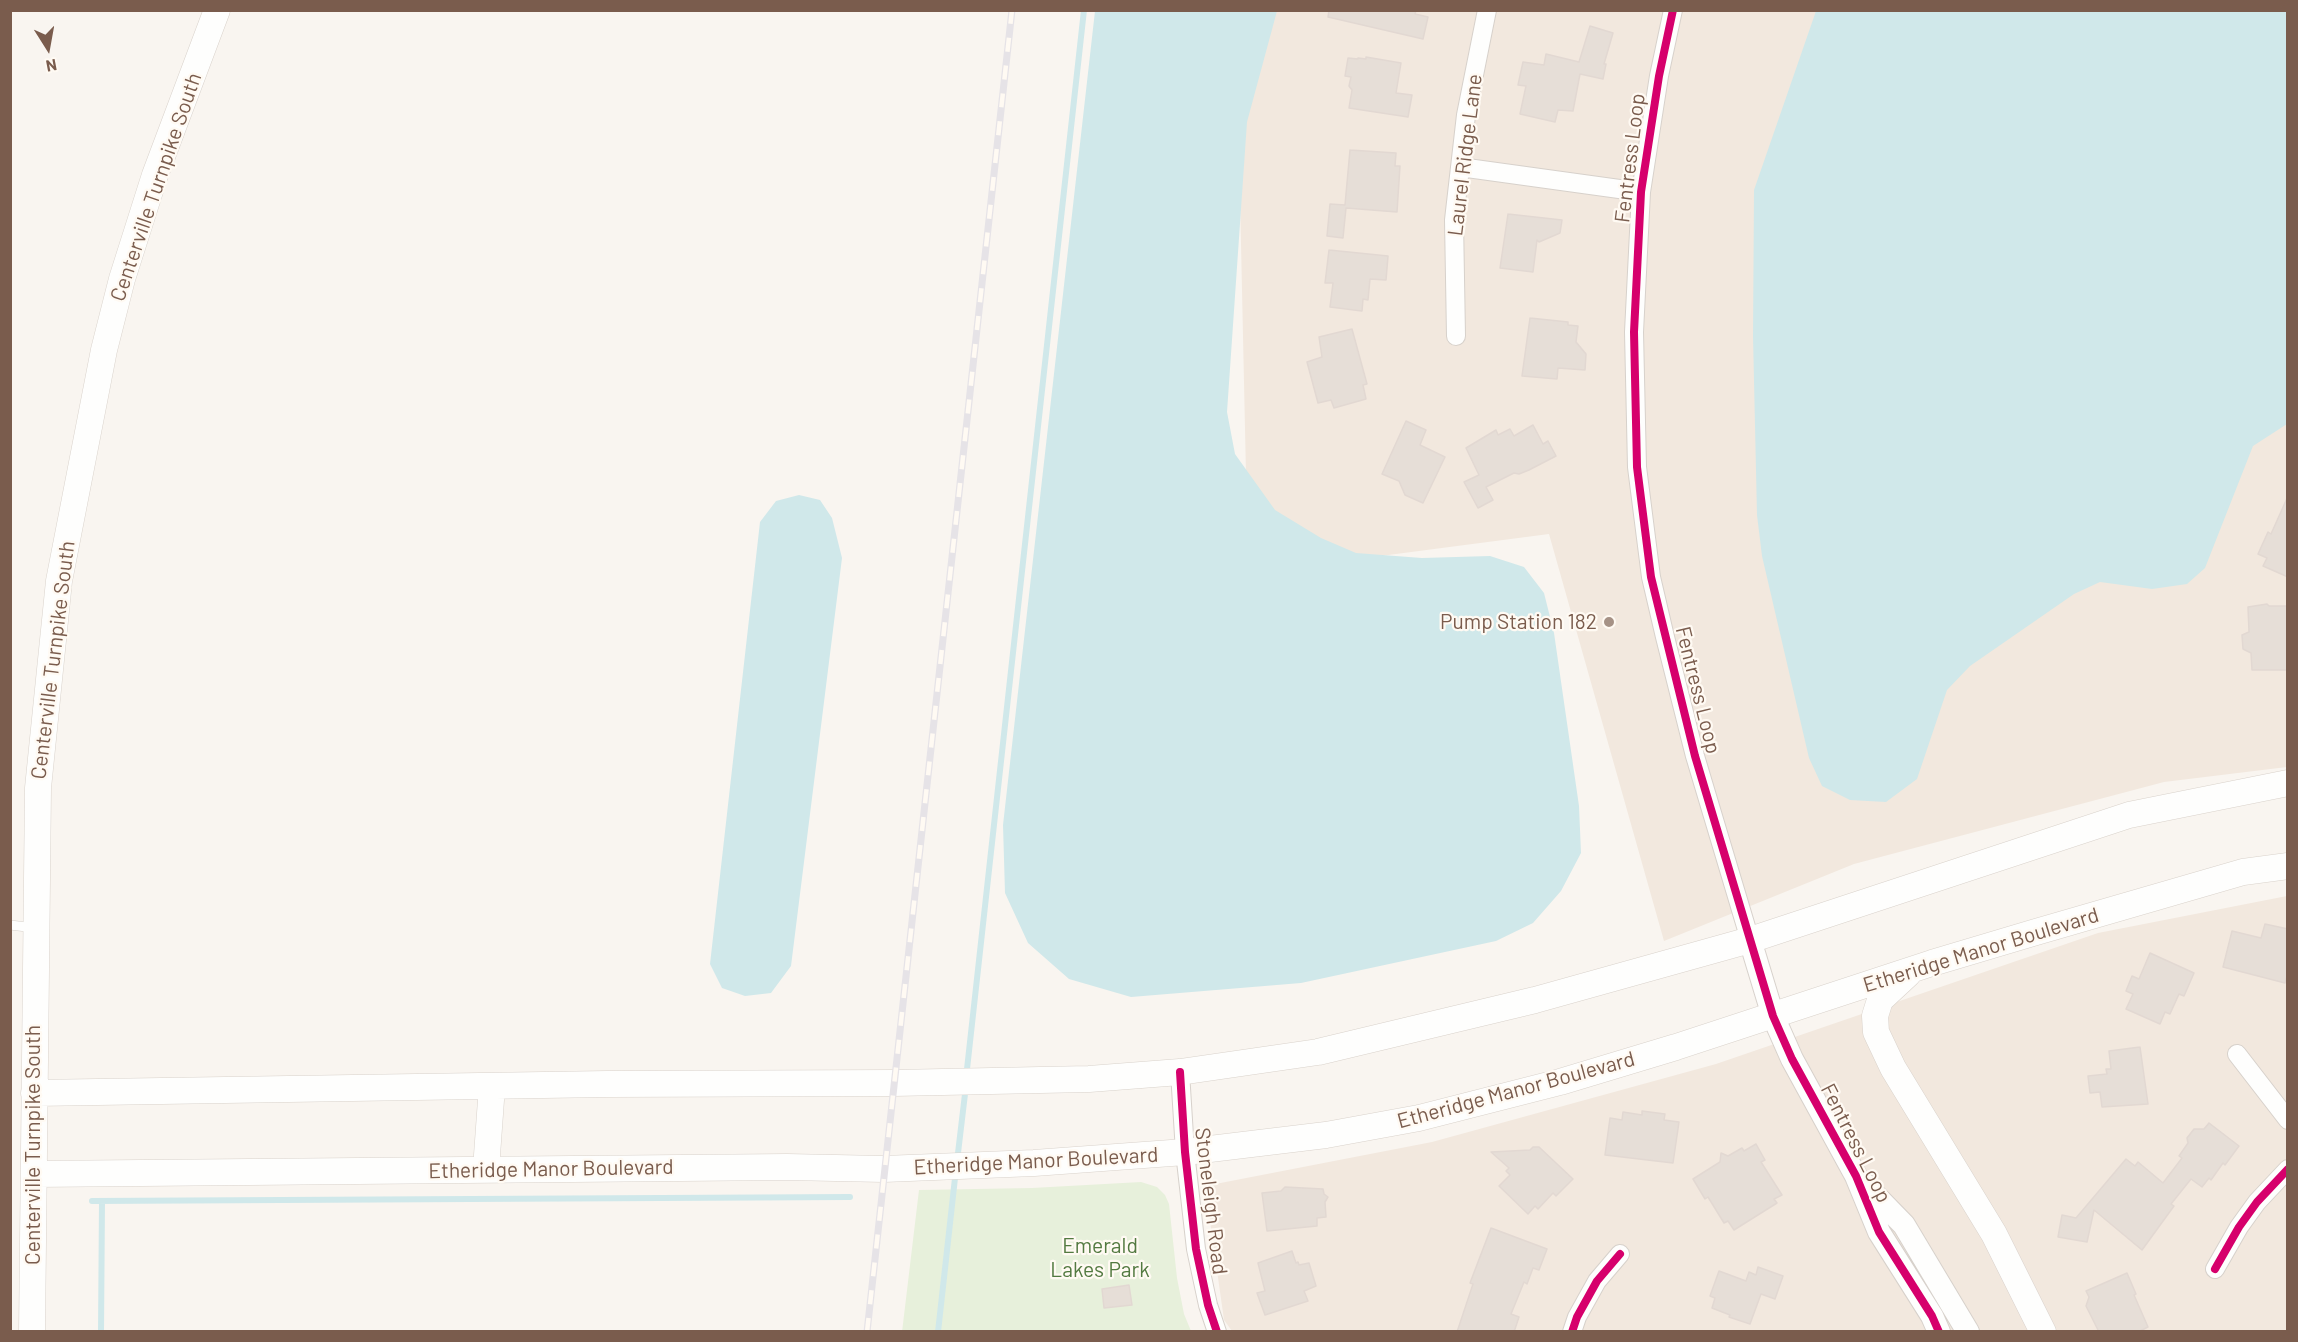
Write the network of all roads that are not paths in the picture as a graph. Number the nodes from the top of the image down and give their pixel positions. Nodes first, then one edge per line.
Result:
1 (217, 10) edge
2 (1487, 10) edge
3 (1673, 10) edge
4 (1460, 167) junction
5 (1641, 192) junction
6 (1456, 336) dead end
7 (2288, 783) edge
8 (2288, 866) edge
9 (23, 927) edge
10 (1750, 940) junction
11 (1914, 969) junction
12 (1773, 1016) junction
13 (2237, 1054) dead end
14 (1180, 1072) junction
15 (492, 1086) junction
16 (34, 1093) junction
17 (2288, 1120) edge
18 (1185, 1152) junction
19 (486, 1169) junction
20 (2288, 1169) edge
21 (34, 1174) junction
22 (1856, 1176) junction
23 (1620, 1254) dead end
24 (2215, 1269) dead end
25 (32, 1332) edge
26 (1217, 1332) edge
27 (1572, 1332) edge
28 (1939, 1332) edge
29 (1968, 1332) edge
30 (2043, 1332) edge

1 - 9 main road, Centerville Turnpike South
2 - 4 street, Laurel Ridge Lane
3 - 5 street, Fentress Loop
4 - 5 street
4 - 6 street, Laurel Ridge Lane
5 - 10 street, Fentress Loop
7 - 10 main road
8 - 11 main road, Etheridge Manor Boulevard
9 - 16 main road, Centerville Turnpike South
10 - 12 street, Fentress Loop
10 - 14 main road
11 - 12 main road, Etheridge Manor Boulevard
11 - 30 main road
12 - 18 main road, Etheridge Manor Boulevard
12 - 22 street, Fentress Loop
13 - 17 street
14 - 15 main road
14 - 18 street, Stoneleigh Road
15 - 16 main road
15 - 19 main road
16 - 21 main road, Centerville Turnpike South
18 - 19 main road, Etheridge Manor Boulevard
18 - 26 street, Stoneleigh Road
19 - 21 main road, Etheridge Manor Boulevard
20 - 24 street
21 - 25 main road, Centerville Turnpike South
22 - 28 street, Fentress Loop
22 - 29 street, Fentress Loop
23 - 27 street

